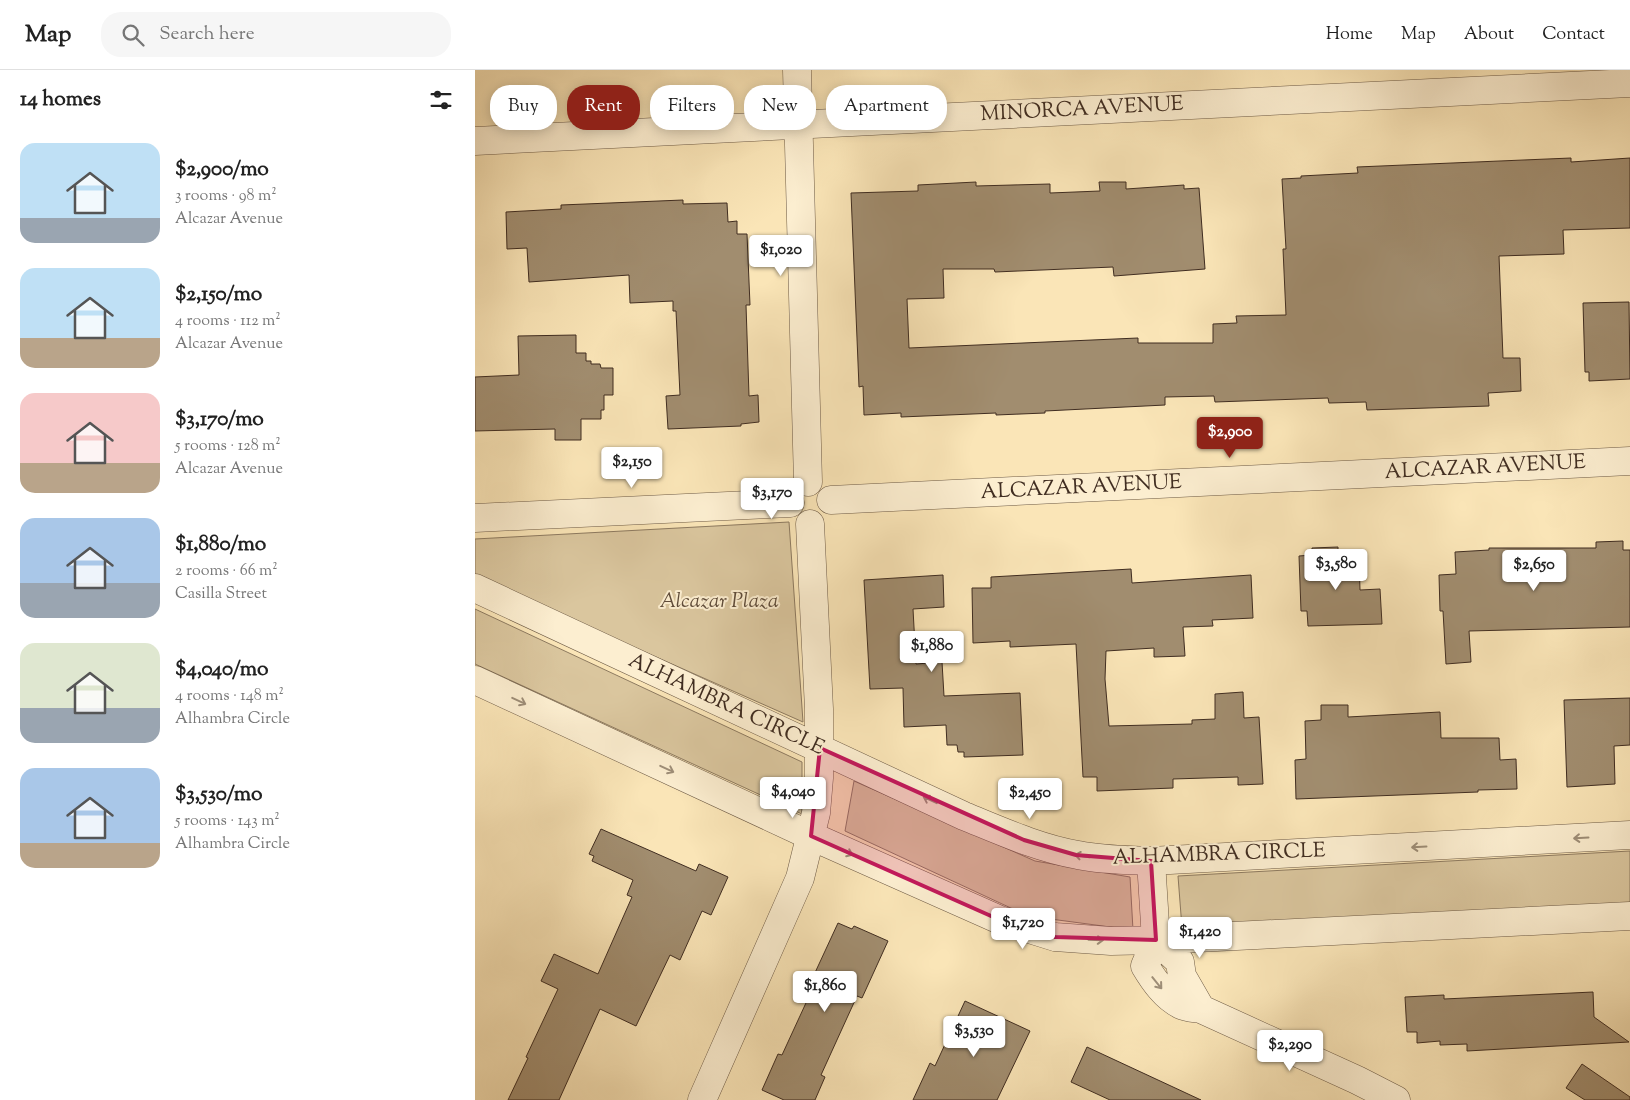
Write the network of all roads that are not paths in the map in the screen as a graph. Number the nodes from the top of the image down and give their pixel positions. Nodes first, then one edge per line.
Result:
1 (797, 70) edge
2 (1630, 83) edge
3 (797, 85) edge
4 (816, 124) edge
5 (744, 128) edge
6 (798, 130) edge
7 (475, 141) edge
8 (1630, 461) edge
9 (809, 482) junction
10 (831, 500) junction
11 (790, 503) junction
12 (475, 518) edge
13 (810, 524) junction
14 (475, 588) edge
15 (475, 680) edge
16 (820, 748) junction
17 (1630, 835) edge
18 (811, 836) junction
19 (1151, 861) junction
20 (1630, 916) edge
21 (1156, 940) junction
22 (702, 1100) edge
23 (1396, 1100) edge

1 - 3 street
2 - 4 street, MINORCA AVENUE
5 - 7 street, MINORCA AVENUE
6 - 9 street
8 - 10 street, ALCAZAR AVENUE
9 - 10 street
9 - 11 street
10 - 13 street
11 - 12 street
11 - 13 street
13 - 16 street
14 - 16 street, ALHAMBRA CIRCLE
15 -> 18 street
16 - 18 street
19 -> 16 street, ALHAMBRA CIRCLE
17 -> 19 street, ALHAMBRA CIRCLE
18 -> 21 street
18 - 22 street
19 - 21 street
20 - 21 street
21 - 23 street

